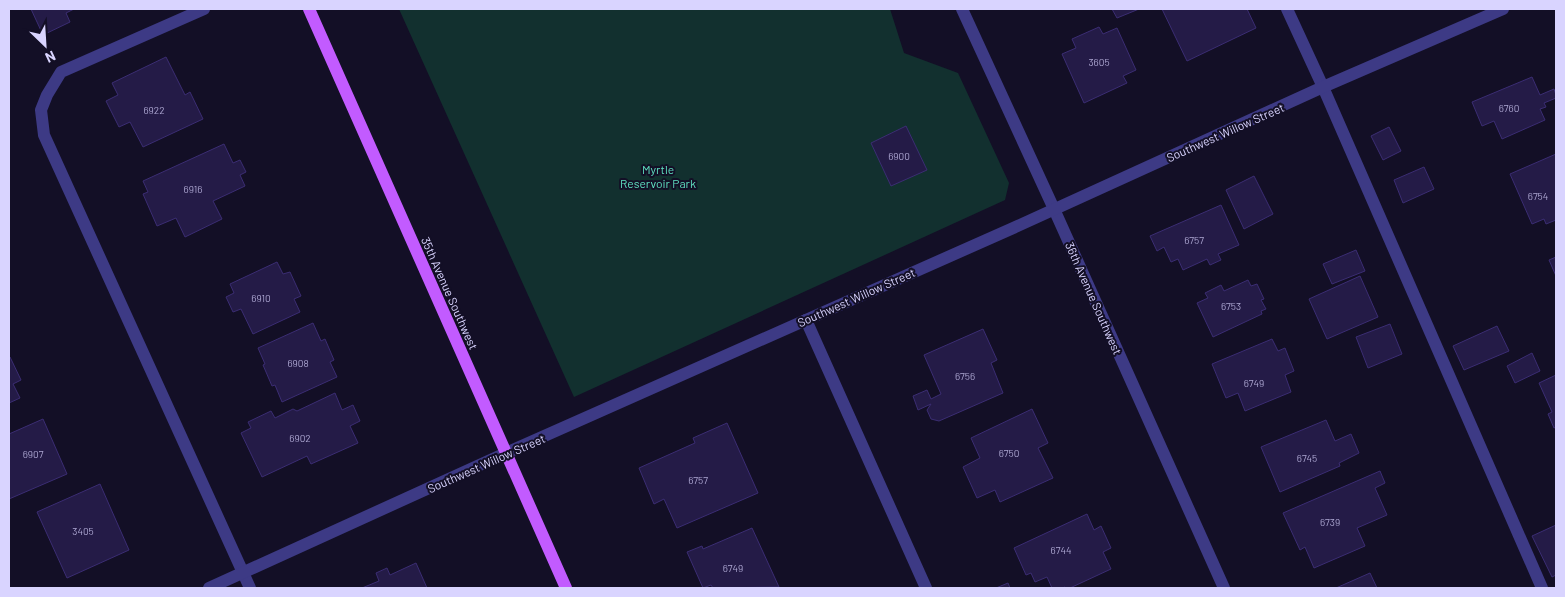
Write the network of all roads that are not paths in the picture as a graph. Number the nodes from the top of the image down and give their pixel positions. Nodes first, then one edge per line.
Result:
1 (204, 9) edge
2 (309, 9) edge
3 (962, 9) edge
4 (1287, 9) edge
5 (1503, 9) edge
6 (1323, 87) junction
7 (1054, 209) junction
8 (806, 320) junction
9 (506, 453) junction
10 (244, 572) junction
11 (210, 588) edge
12 (250, 588) edge
13 (566, 588) edge
14 (926, 588) edge
15 (1224, 588) edge
16 (1542, 588) edge

1 - 10 street
2 - 9 main road, 35th Avenue Southwest
3 - 7 street, 36th Avenue Southwest
4 - 6 street
5 - 6 street, Southwest Willow Street
6 - 7 street, Southwest Willow Street
6 - 16 street
7 - 8 street, Southwest Willow Street
7 - 15 street, 36th Avenue Southwest
8 - 9 street, Southwest Willow Street
8 - 14 street
9 - 10 street, Southwest Willow Street
9 - 13 main road, 35th Avenue Southwest
10 - 11 street, Southwest Willow Street
10 - 12 street

